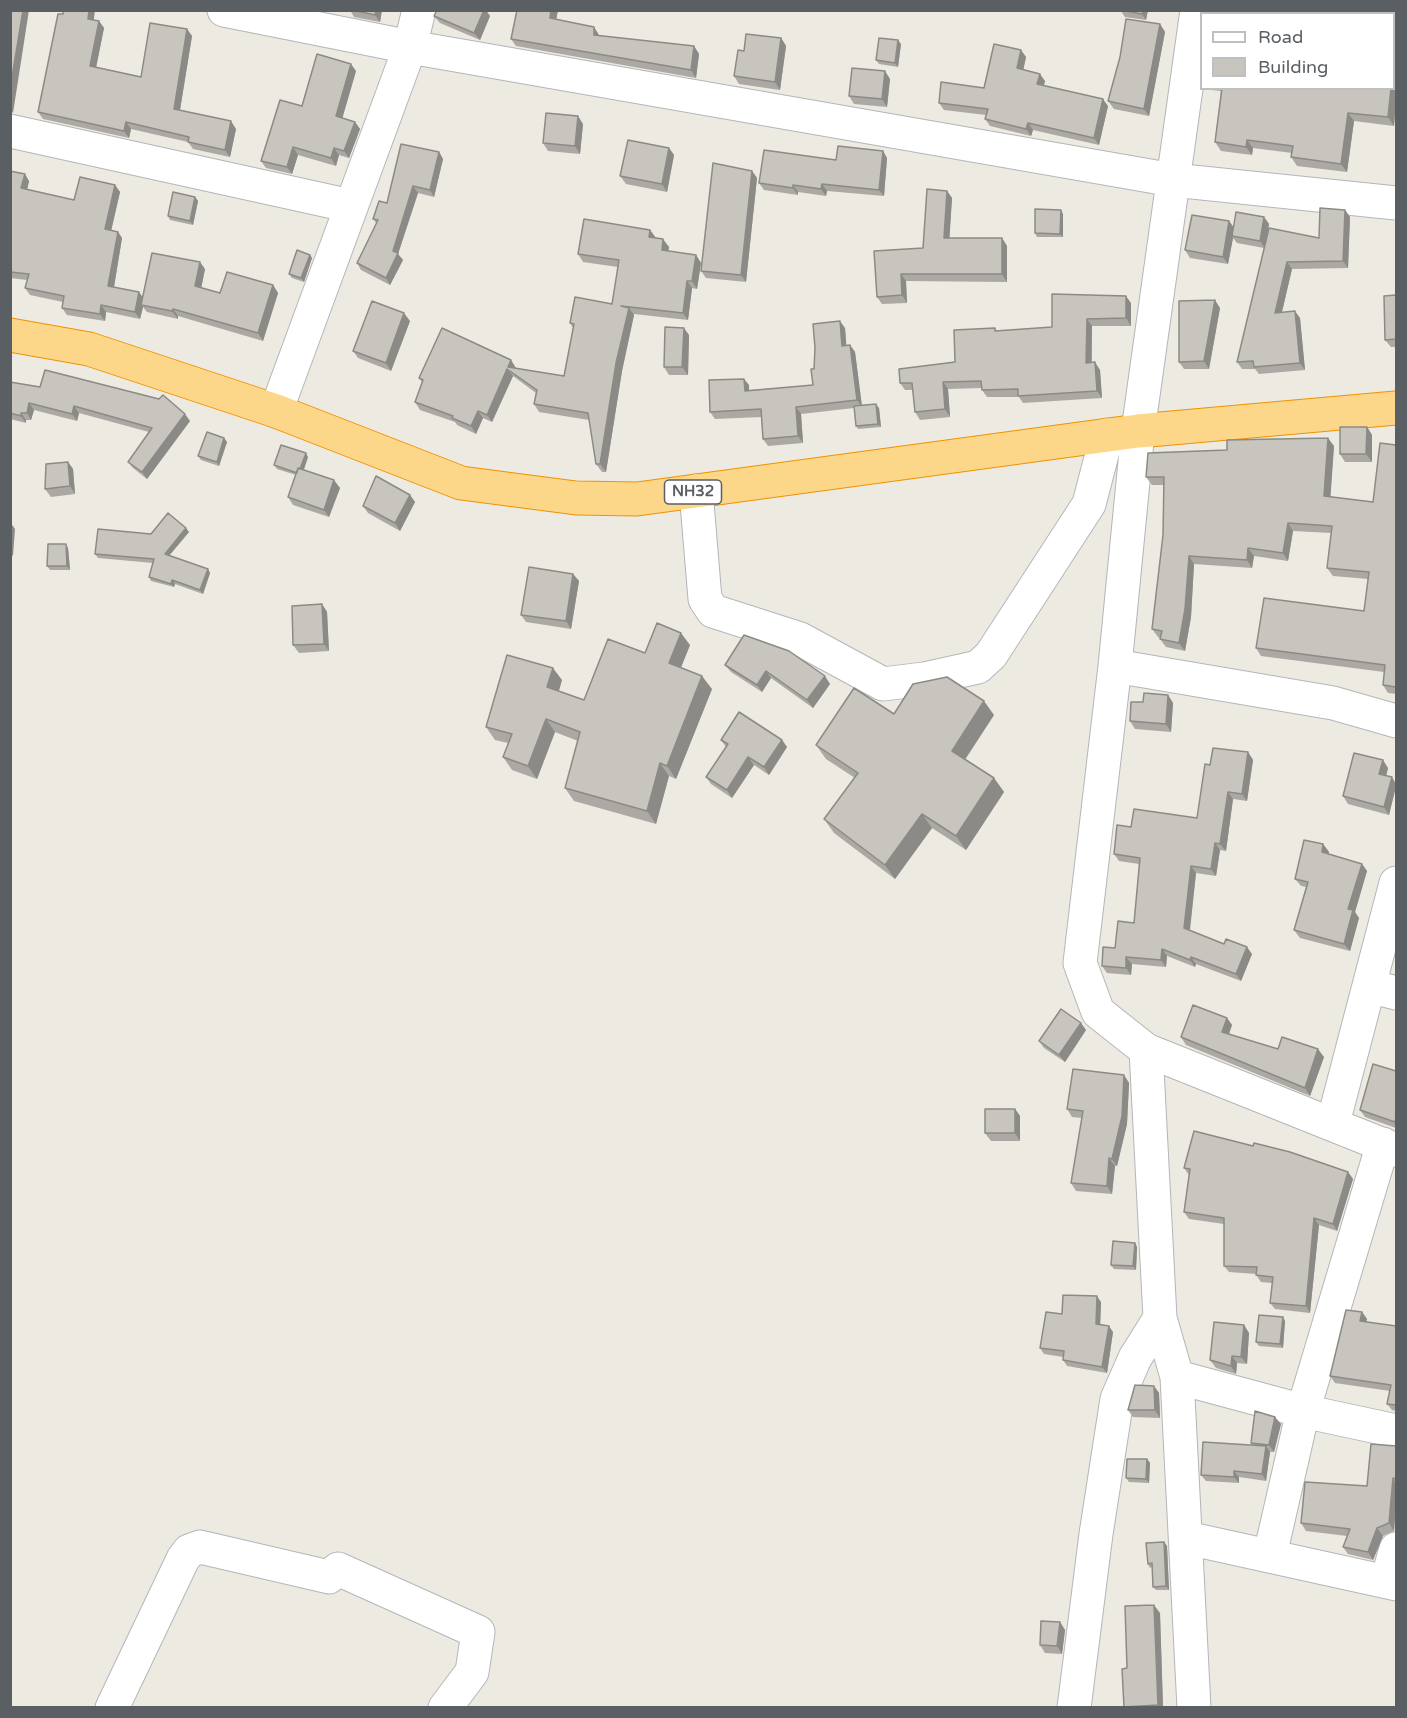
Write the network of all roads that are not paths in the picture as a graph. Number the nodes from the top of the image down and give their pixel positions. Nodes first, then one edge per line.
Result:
1 (224, 10) edge
2 (419, 10) edge
3 (1197, 10) edge
4 (410, 47) junction
5 (10, 131) edge
6 (1173, 180) junction
7 (1396, 204) edge
8 (351, 206) junction
9 (10, 335) edge
10 (1396, 408) edge
11 (276, 411) junction
12 (1122, 433) junction
13 (696, 491) junction
14 (1115, 666) junction
15 (1396, 721) edge
16 (1396, 883) edge
17 (1383, 990) edge
18 (1146, 1050) junction
19 (1333, 1123) junction
20 (1390, 1147) edge
21 (1160, 1318) junction
22 (1177, 1377) junction
23 (1303, 1411) junction
24 (1396, 1431) edge
25 (1187, 1538) junction
26 (1396, 1549) edge
27 (1270, 1555) junction
28 (1392, 1582) edge
29 (112, 1707) edge
30 (445, 1707) edge
31 (1074, 1707) edge
32 (1194, 1707) edge

1 - 4 street
2 - 4 street
3 - 6 street
4 - 6 street
4 - 8 street
5 - 8 street
6 - 7 street
6 - 12 street
8 - 11 street
9 - 11 highway, NH32
10 - 12 highway, NH32
11 - 13 highway, NH32
12 - 13 highway, NH32
12 - 13 street
12 - 14 street
14 - 15 street
14 - 18 street
16 - 17 street
17 - 19 street
18 - 19 street
18 - 21 street
19 - 20 street
20 - 23 street
21 - 22 street
21 - 31 street
22 - 23 street
22 - 25 street
23 - 24 street
23 - 27 street
25 - 27 street
25 - 32 street
26 - 28 street
27 - 28 street
29 - 30 street

